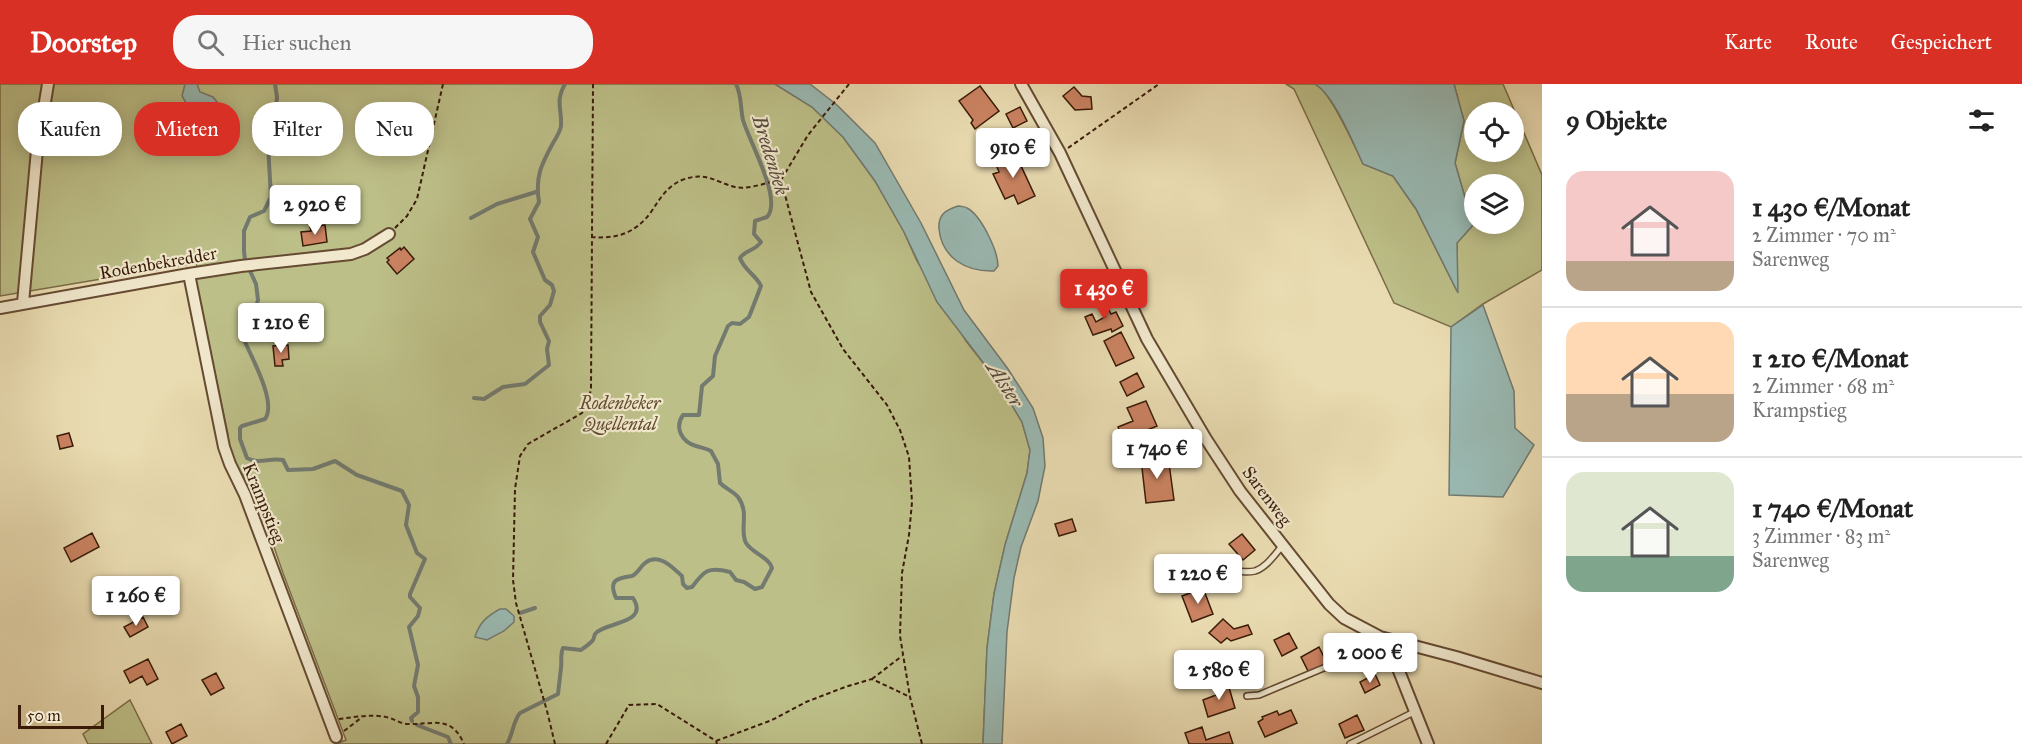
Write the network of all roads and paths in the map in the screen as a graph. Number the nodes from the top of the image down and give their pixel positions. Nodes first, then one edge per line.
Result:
1 (48, 84) edge
2 (443, 84) edge
3 (592, 84) edge
4 (1021, 84) edge
5 (1159, 84) edge
6 (848, 85) edge
7 (1065, 150) dead end
8 (781, 180) junction
9 (389, 234) joint
10 (591, 237) junction
11 (189, 274) junction
12 (23, 303) junction
13 (0, 308) edge
14 (1283, 545) junction
15 (1194, 591) dead end
16 (1376, 635) junction
17 (903, 656) junction
18 (872, 680) junction
19 (1542, 683) edge
20 (1247, 696) dead end
21 (910, 697) junction
22 (1414, 712) junction
23 (363, 716) junction
24 (330, 720) junction
25 (336, 737) joint
26 (716, 743) edge
27 (464, 744) edge
28 (555, 744) edge
29 (606, 744) edge
30 (922, 744) edge
31 (1350, 744) edge
32 (1428, 744) edge

1 - 12 street
2 - 9 path
3 - 10 path
4 - 14 street, Sarenweg
5 - 7 path
6 - 8 path
8 - 10 path
8 - 17 path
9 - 11 street, Rodenbekredder
10 - 28 path
11 - 12 street, Rodenbekredder
11 - 24 street, Krampstieg
12 - 13 street, Rodenbekredder
14 - 15 lane
14 - 16 street, Sarenweg
16 - 19 street, Sarenweg
16 - 20 lane
16 - 22 street
17 - 18 path
17 - 21 path
18 - 21 path
18 - 26 path
21 - 30 path
22 - 31 lane
22 - 32 street
23 - 24 path
23 - 25 path
23 - 27 path
24 - 25 street, Krampstieg
26 - 29 path

